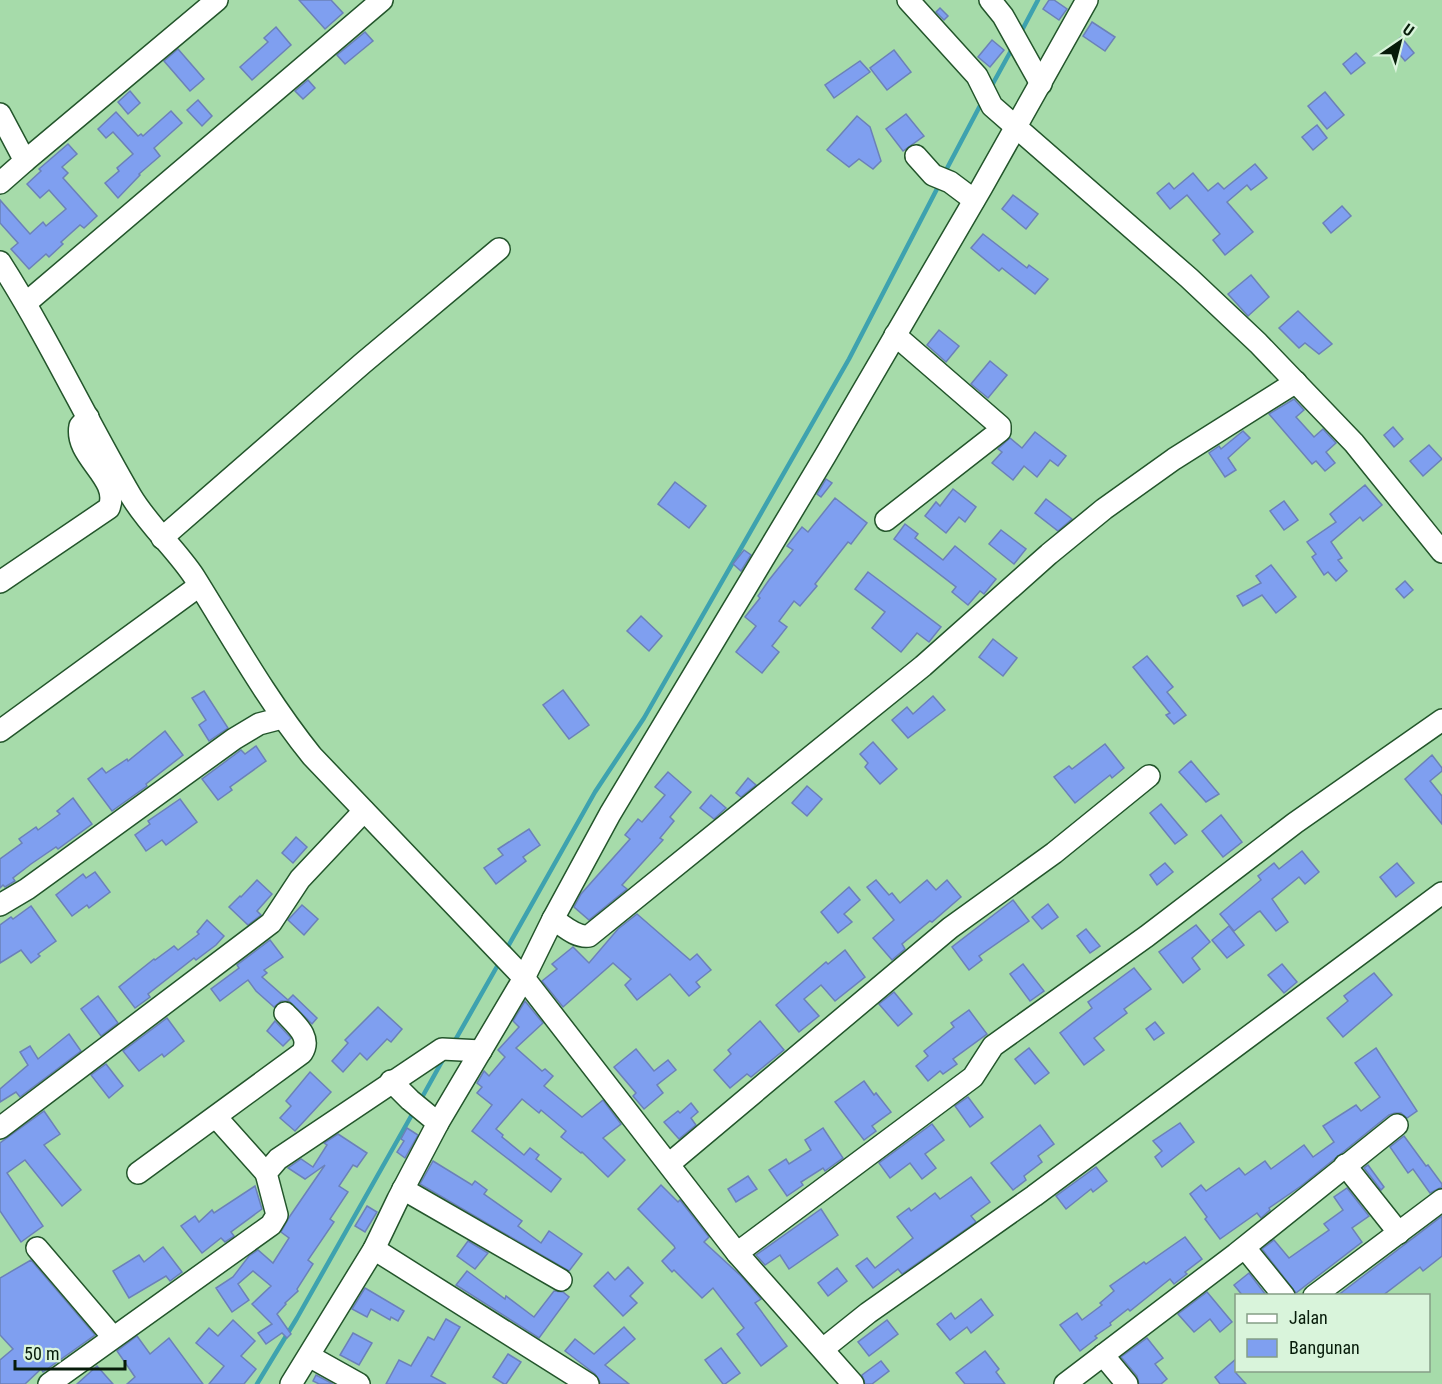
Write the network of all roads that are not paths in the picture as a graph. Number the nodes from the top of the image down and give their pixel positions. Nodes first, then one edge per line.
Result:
1 (217, 0) edge
2 (382, 0) edge
3 (908, 0) edge
4 (990, 0) edge
5 (1087, 0) edge
6 (1041, 84) junction
7 (0, 114) edge
8 (1016, 127) junction
9 (916, 156) dead end
10 (25, 161) junction
11 (0, 183) edge
12 (974, 200) junction
13 (499, 249) dead end
14 (0, 262) edge
15 (26, 303) junction
16 (895, 335) junction
17 (1296, 382) junction
18 (88, 417) junction
19 (886, 520) dead end
20 (162, 538) junction
21 (1442, 552) edge
22 (0, 582) edge
23 (199, 586) junction
24 (282, 718) junction
25 (1442, 720) edge
26 (0, 730) edge
27 (1149, 776) dead end
28 (364, 811) junction
29 (1442, 893) edge
30 (0, 905) edge
31 (553, 919) junction
32 (524, 978) junction
33 (285, 1013) dead end
34 (481, 1051) junction
35 (391, 1081) junction
36 (216, 1117) junction
37 (438, 1123) junction
38 (1397, 1125) dead end
39 (0, 1128) edge
40 (669, 1164) junction
41 (1345, 1166) junction
42 (138, 1173) dead end
43 (266, 1173) junction
44 (403, 1189) junction
45 (1442, 1200) edge
46 (1399, 1233) junction
47 (38, 1248) dead end
48 (1245, 1248) junction
49 (374, 1249) junction
50 (737, 1253) junction
51 (561, 1280) dead end
52 (1282, 1294) edge
53 (1317, 1294) edge
54 (113, 1337) junction
55 (823, 1349) junction
56 (1103, 1355) junction
57 (309, 1356) junction
58 (49, 1384) edge
59 (291, 1384) edge
60 (359, 1384) edge
61 (588, 1384) edge
62 (853, 1384) edge
63 (1065, 1384) edge
64 (1127, 1384) edge

1 - 10 street
2 - 15 street
3 - 8 street
4 - 6 street
5 - 6 street
6 - 8 street
7 - 10 street
8 - 12 street
8 - 17 street
9 - 12 street
10 - 11 street
12 - 16 street
13 - 20 street
14 - 15 street
15 - 18 street
16 - 19 street
16 - 31 street
17 - 21 street
17 - 31 street
18 - 20 street
18 - 22 street
20 - 23 street
23 - 24 street
23 - 26 street
24 - 28 street
24 - 30 street
25 - 50 street
27 - 40 street
28 - 32 street
28 - 39 street
29 - 55 street
31 - 32 street
32 - 34 street
32 - 40 street
33 - 36 street
34 - 35 street
34 - 37 street
35 - 37 street
35 - 43 street
36 - 42 street
36 - 43 street
37 - 44 street
38 - 41 street
40 - 50 street
41 - 46 street
41 - 48 street
43 - 54 street
44 - 49 street
44 - 51 street
45 - 46 street
46 - 53 street
47 - 54 street
48 - 52 street
48 - 56 street
49 - 57 street
49 - 61 street
50 - 55 street
54 - 58 street
55 - 62 street
56 - 63 street
56 - 64 street
57 - 59 street
57 - 60 street

